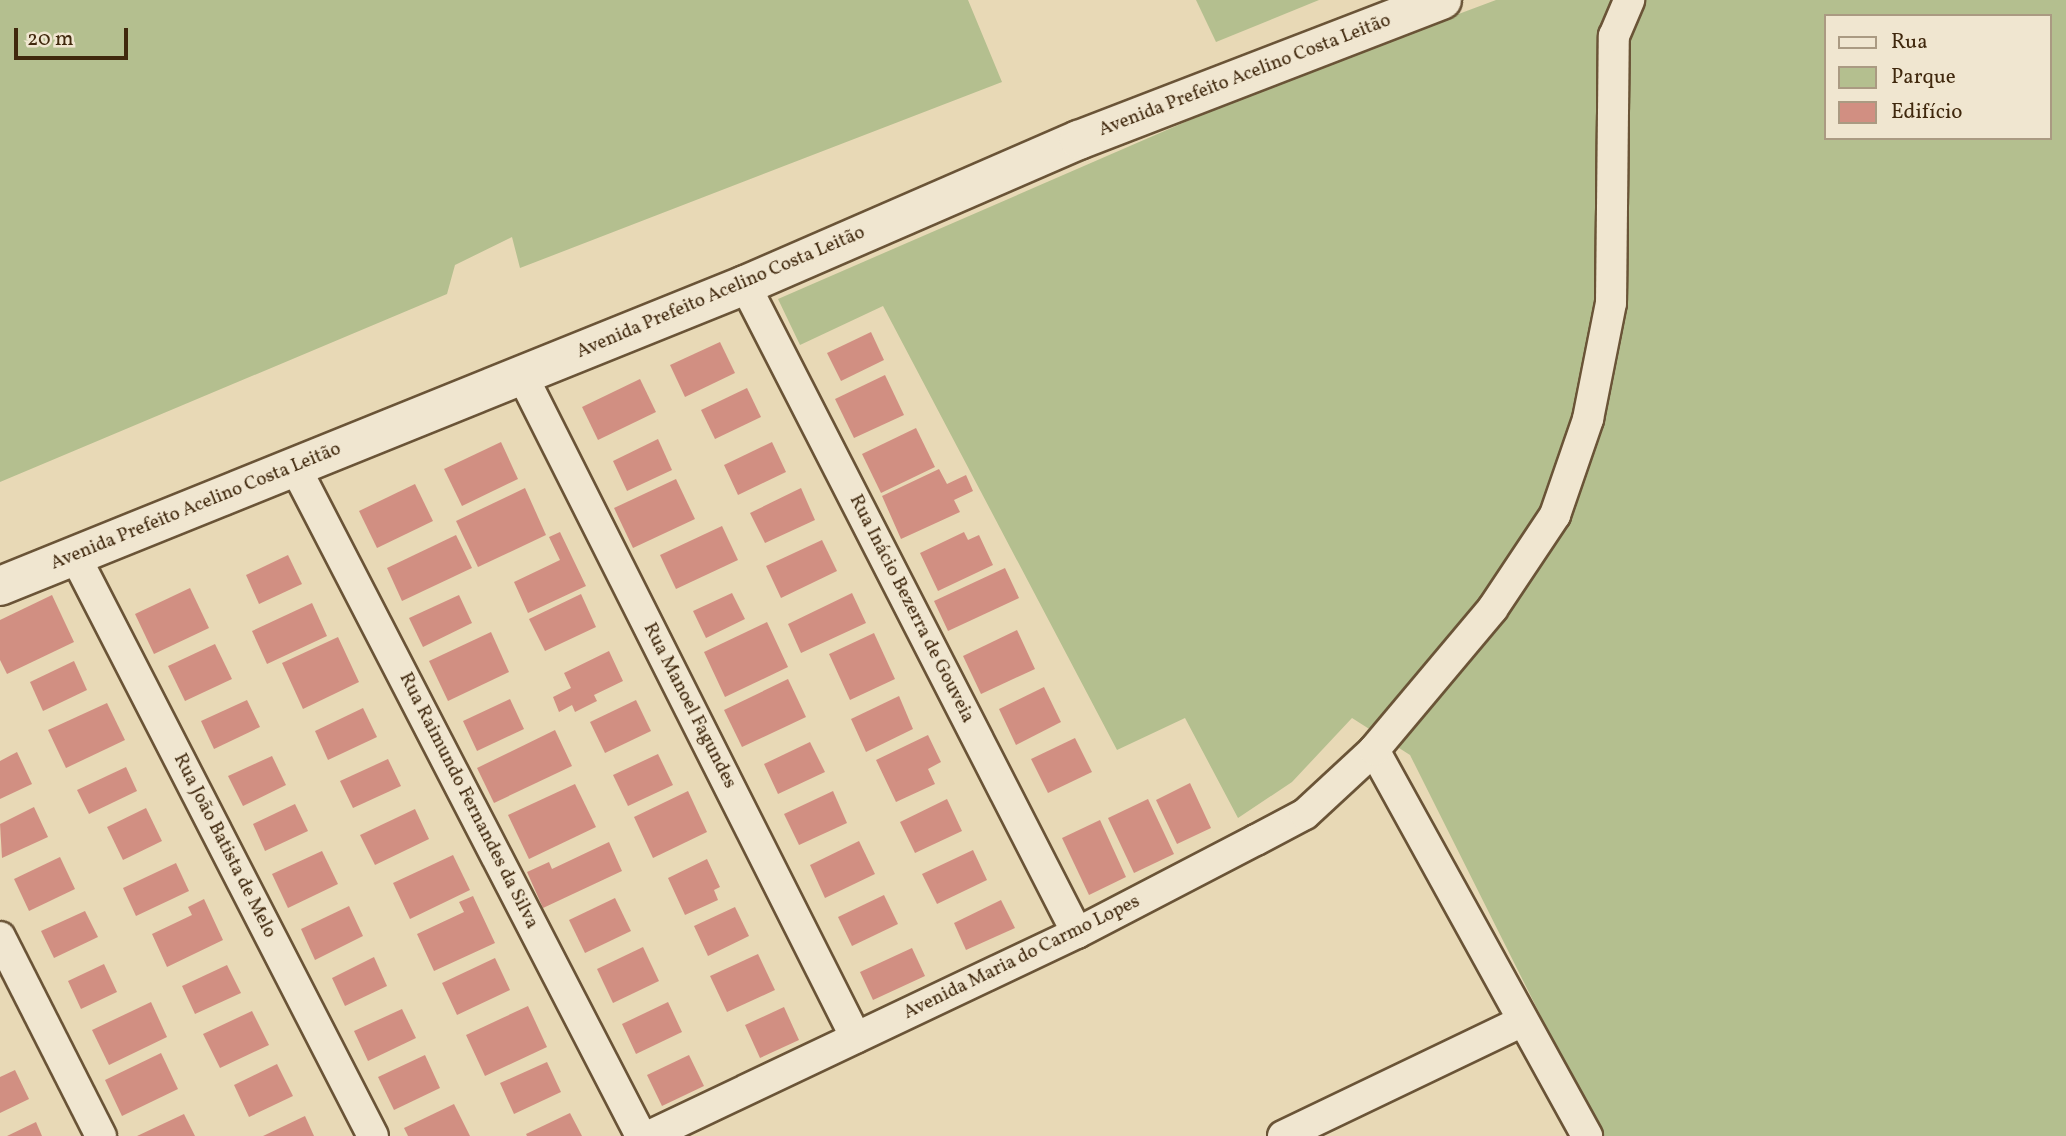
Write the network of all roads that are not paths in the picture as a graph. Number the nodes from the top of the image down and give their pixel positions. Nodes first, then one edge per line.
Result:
1 (1442, 0) edge
2 (1629, 0) edge
3 (746, 285) junction
4 (522, 375) junction
5 (295, 467) junction
6 (75, 556) junction
7 (0, 586) edge
8 (1374, 750) junction
9 (1077, 933) junction
10 (0, 937) edge
11 (1523, 1021) junction
12 (856, 1038) junction
13 (101, 1136) edge
14 (373, 1136) edge
15 (641, 1136) edge
16 (649, 1136) edge
17 (1283, 1136) edge
18 (1587, 1136) edge

1 - 3 street, Avenida Prefeito Acelino Costa Leitão
2 - 8 street, Avenida Maria do Carmo Lopes
3 - 4 street, Avenida Prefeito Acelino Costa Leitão
3 - 9 street, Rua Inácio Bezerra de Gouveia
4 - 5 street, Avenida Prefeito Acelino Costa Leitão
4 - 12 street, Rua Manoel Fagundes
5 - 6 street, Avenida Prefeito Acelino Costa Leitão
5 - 15 street, Rua Raimundo Fernandes da Silva
6 - 7 street, Avenida Prefeito Acelino Costa Leitão
6 - 14 street, Rua João Batista de Melo
8 - 9 street, Avenida Maria do Carmo Lopes
8 - 11 street
9 - 12 street, Avenida Maria do Carmo Lopes
10 - 13 street
11 - 17 street
11 - 18 street
12 - 16 street, Avenida Maria do Carmo Lopes

